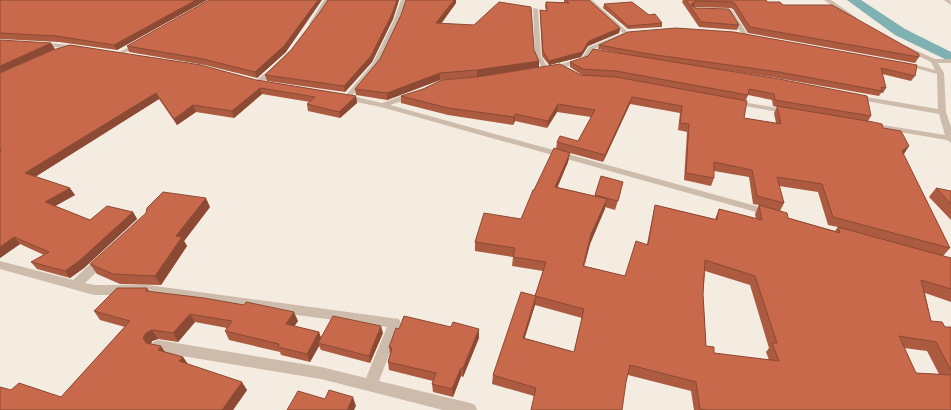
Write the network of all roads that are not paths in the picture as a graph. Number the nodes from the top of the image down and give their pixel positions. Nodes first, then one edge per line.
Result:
1 (327, 0) edge
2 (404, 0) edge
3 (589, 0) edge
4 (827, 0) edge
5 (947, 0) edge
6 (951, 4) edge
7 (535, 9) dead end
8 (708, 10) edge
9 (862, 24) edge
10 (305, 32) edge
11 (733, 33) edge
12 (744, 35) junction
13 (752, 36) edge
14 (147, 39) edge
15 (894, 42) edge
16 (30, 44) edge
17 (76, 47) junction
18 (91, 50) edge
19 (54, 52) edge
20 (135, 57) edge
21 (934, 61) junction
22 (951, 61) edge
23 (898, 63) edge
24 (279, 64) edge
25 (546, 70) junction
26 (538, 71) edge
27 (940, 73) junction
28 (258, 83) edge
29 (420, 93) edge
30 (844, 94) edge
31 (333, 95) edge
32 (348, 97) junction
33 (723, 100) edge
34 (382, 105) junction
35 (942, 112) junction
36 (800, 114) edge
37 (863, 124) edge
38 (950, 139) edge
39 (778, 216) edge
40 (114, 250) edge
41 (0, 265) edge
42 (75, 285) junction
43 (158, 346) edge
44 (370, 385) junction
45 (470, 410) edge

1 - 10 street
2 - 32 street
3 - 25 street
4 - 9 street
5 - 6 street
7 - 25 street
8 - 12 street
11 - 12 street
12 - 13 street
14 - 20 street
15 - 21 street
16 - 17 street
17 - 18 street
17 - 19 street
21 - 22 street
21 - 27 street
23 - 27 street
24 - 28 street
25 - 26 street
27 - 35 street
29 - 34 street
30 - 35 street
31 - 32 street
32 - 34 street
33 - 36 street
34 - 39 street
35 - 38 street
37 - 38 street
40 - 42 street
41 - 42 street
42 - 44 street
43 - 44 street
44 - 45 street

